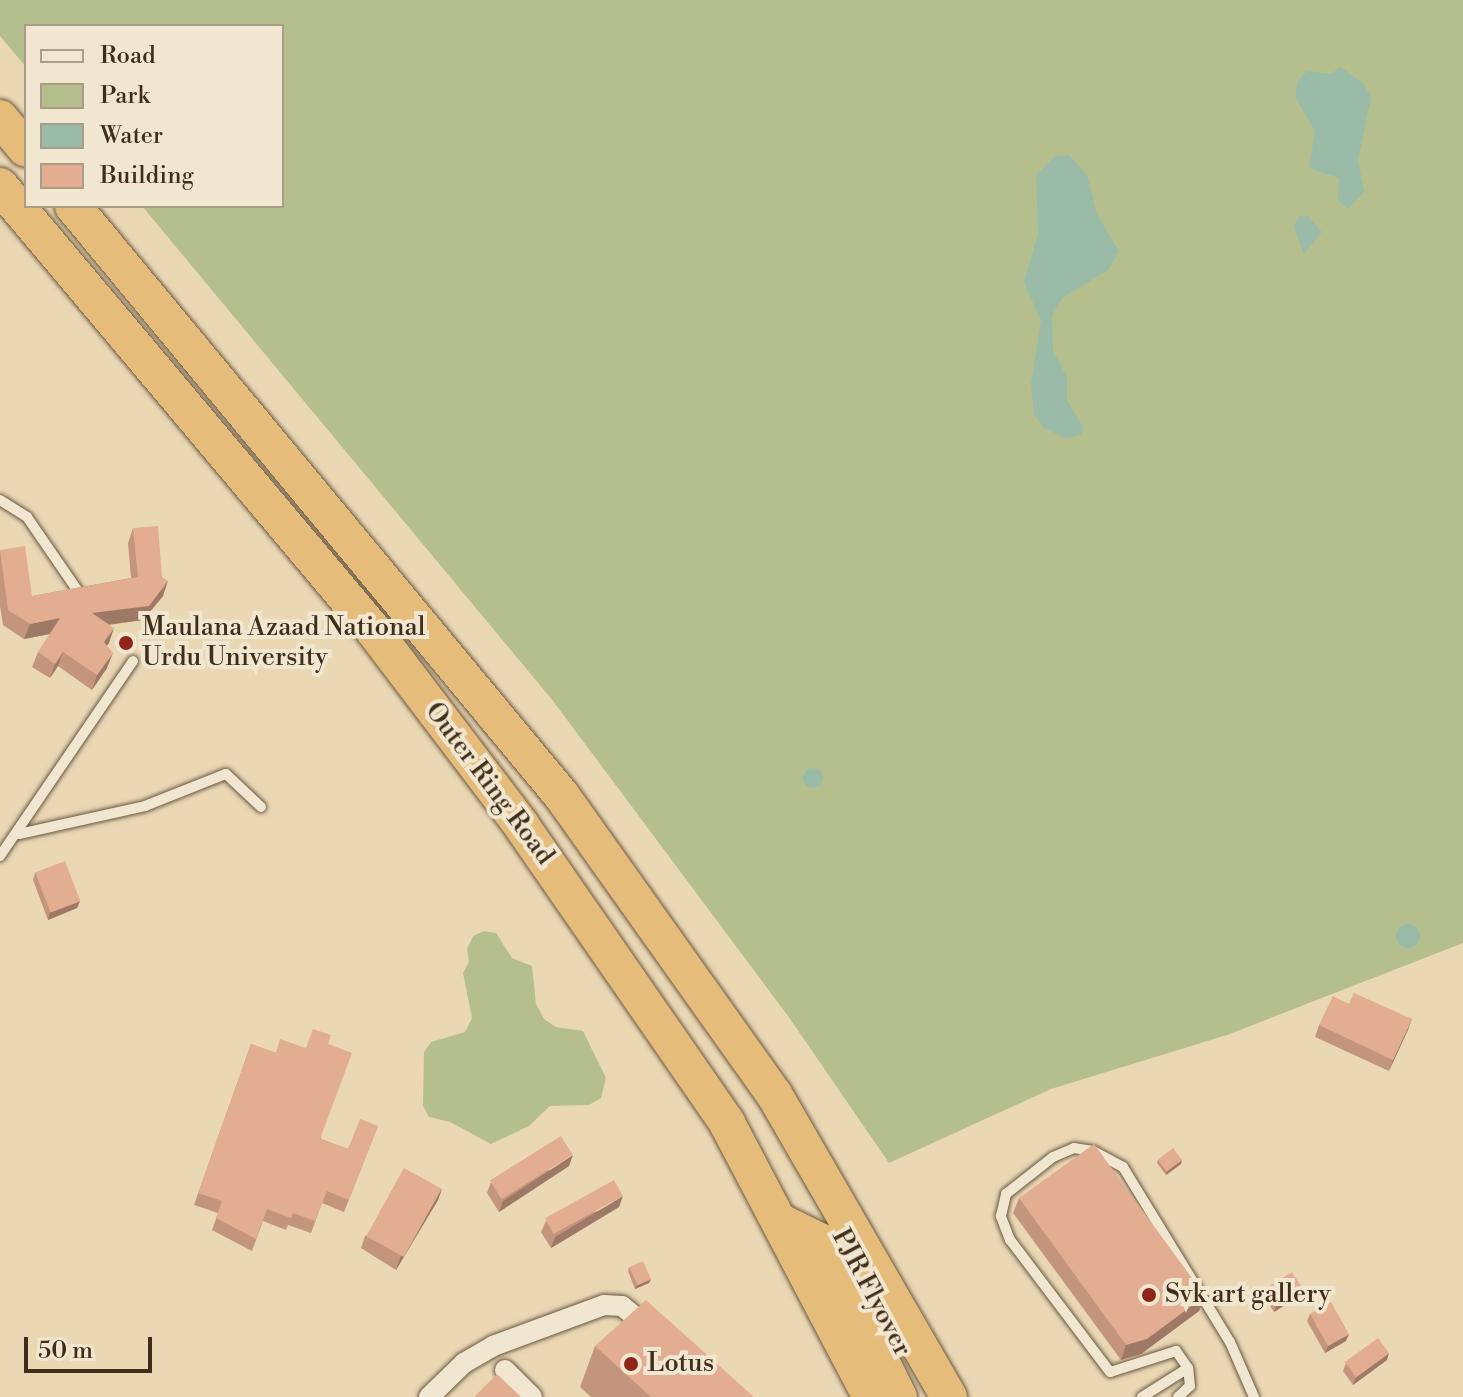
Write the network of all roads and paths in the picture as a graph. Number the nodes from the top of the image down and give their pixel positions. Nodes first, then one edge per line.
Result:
1 (0, 118) edge
2 (24, 147) edge
3 (0, 186) edge
4 (75, 208) edge
5 (0, 500) edge
6 (80, 594) edge
7 (133, 661) dead end
8 (261, 807) dead end
9 (19, 834) junction
10 (0, 856) edge
11 (822, 1172) junction
12 (783, 1223) junction
13 (843, 1263) junction
14 (669, 1350) edge
15 (1188, 1368) junction
16 (505, 1370) dead end
17 (429, 1397) edge
18 (532, 1397) edge
19 (871, 1397) edge
20 (899, 1397) edge
21 (926, 1397) edge
22 (949, 1397) edge
23 (1142, 1397) edge
24 (1178, 1397) edge
25 (1254, 1397) edge

1 - 2 highway
3 - 12 highway, Outer Ring Road
4 - 11 highway, Outer Ring Road
5 - 6 lane
7 - 9 lane
8 - 9 lane
9 - 10 lane
11 - 13 highway, PJR Flyover
11 - 22 highway, Outer Ring Road
12 - 13 highway, PJR Flyover
12 - 19 highway, Outer Ring Road
13 - 20 highway, PJR Flyover
13 - 21 highway, PJR Flyover
14 - 17 street
15 - 23 lane
15 - 24 lane
15 - 25 lane
16 - 18 street

